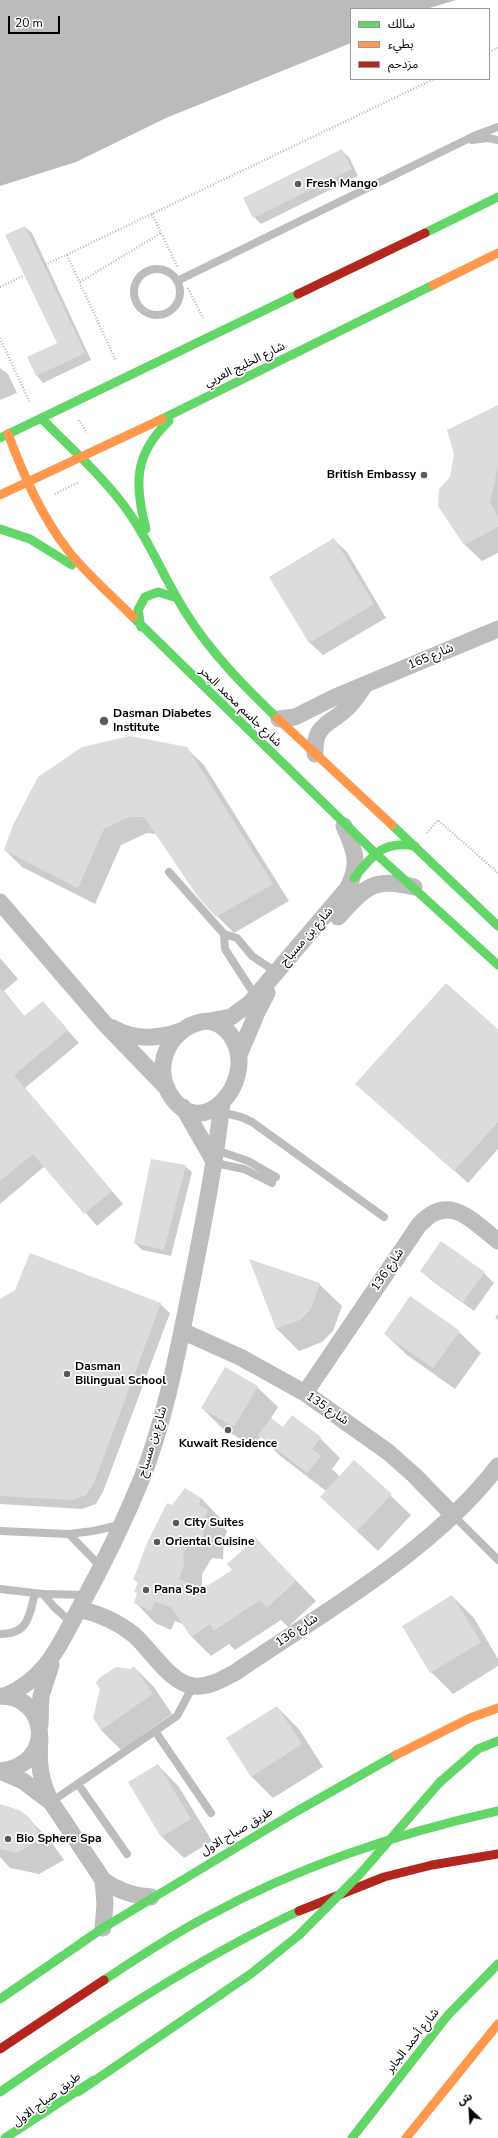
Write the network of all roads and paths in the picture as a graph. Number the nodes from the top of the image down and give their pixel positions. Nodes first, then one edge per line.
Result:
1 (432, 80) edge
2 (498, 127) edge
3 (498, 140) edge
4 (456, 145) junction
5 (497, 187) edge
6 (498, 198) edge
7 (475, 208) junction
8 (160, 233) dead end
9 (498, 253) edge
10 (67, 255) junction
11 (45, 265) dead end
12 (23, 276) dead end
13 (177, 281) junction
14 (80, 282) junction
15 (0, 287) edge
16 (0, 338) edge
17 (110, 366) dead end
18 (71, 404) junction
19 (181, 410) junction
20 (39, 419) junction
21 (4, 436) edge
22 (96, 450) junction
23 (80, 458) junction
24 (95, 472) junction
25 (27, 482) junction
26 (0, 495) edge
27 (36, 502) junction
28 (0, 529) edge
29 (157, 561) junction
30 (97, 583) junction
31 (174, 597) junction
32 (140, 627) junction
33 (498, 629) edge
34 (365, 685) junction
35 (279, 718) junction
36 (315, 754) junction
37 (343, 822) junction
38 (415, 846) junction
39 (375, 853) junction
40 (169, 872) dead end
41 (498, 873) edge
42 (354, 878) junction
43 (415, 888) junction
44 (0, 902) edge
45 (498, 926) edge
46 (224, 934) junction
47 (498, 965) edge
48 (276, 972) junction
49 (256, 997) junction
50 (209, 1021) junction
51 (104, 1024) junction
52 (184, 1030) junction
53 (239, 1055) junction
54 (167, 1088) junction
55 (182, 1107) junction
56 (221, 1108) junction
57 (215, 1157) junction
58 (384, 1217) dead end
59 (498, 1241) edge
60 (182, 1331) junction
61 (305, 1394) junction
62 (498, 1466) edge
63 (454, 1515) junction
64 (121, 1524) junction
65 (0, 1531) edge
66 (69, 1534) junction
67 (498, 1560) edge
68 (101, 1567) junction
69 (0, 1589) edge
70 (39, 1593) junction
71 (79, 1609) junction
72 (0, 1634) edge
73 (54, 1657) junction
74 (193, 1686) junction
75 (3, 1696) edge
76 (498, 1708) edge
77 (155, 1731) junction
78 (40, 1734) junction
79 (498, 1741) edge
80 (0, 1771) edge
81 (78, 1784) junction
82 (51, 1802) junction
83 (498, 1811) edge
84 (211, 1813) dead end
85 (127, 1854) dead end
86 (498, 1854) edge
87 (103, 1880) junction
88 (151, 1897) junction
89 (103, 1928) junction
90 (498, 1964) edge
91 (0, 1999) edge
92 (498, 2024) edge
93 (0, 2049) edge
94 (94, 2080) junction
95 (0, 2092) edge
96 (5, 2138) edge
97 (16, 2138) edge
98 (352, 2138) edge
99 (406, 2138) edge

1 - 10 path
2 - 4 lane
3 - 4 lane
4 - 13 lane
5 - 7 lane
6 - 7 main road
7 - 18 main road
8 - 14 path
9 - 19 main road, شارع الخليج العربي
10 - 11 path
10 - 14 path
12 - 15 path
13 - 13 lane
14 - 17 path
16 - 20 path
18 - 20 main road
18 - 22 path
19 - 22 main road, شارع الخليج العربي
19 - 29 main road
20 - 21 main road
20 - 23 main road, شارع جاسم محمد البحر
21 - 25 main road, شارع جاسم محمد البحر
22 - 23 main road, شارع الخليج العربي
23 - 24 main road, شارع جاسم محمد البحر
23 - 25 main road, شارع الخليج العربي
24 - 27 path
24 - 29 main road, شارع جاسم محمد البحر
25 - 26 main road, شارع الخليج العربي
25 - 27 main road, شارع جاسم محمد البحر
27 - 30 main road, شارع جاسم محمد البحر
28 - 30 main road
29 - 31 main road, شارع جاسم محمد البحر
30 - 32 main road, شارع جاسم محمد البحر
31 - 32 main road
31 - 35 main road, شارع جاسم محمد البحر
32 - 37 main road, شارع جاسم محمد البحر
33 - 34 street, شارع 165
34 - 35 street, شارع 165
34 - 36 street, شارع 165
35 - 36 main road, شارع جاسم محمد البحر
36 - 38 main road, شارع جاسم محمد البحر
37 - 39 main road, شارع جاسم محمد البحر
37 - 42 street, شارع بن مسباح
38 - 39 main road
38 - 41 path
38 - 45 main road, شارع جاسم محمد البحر
39 - 42 main road
39 - 43 main road, شارع جاسم محمد البحر
40 - 46 lane
42 - 48 street, شارع بن مسباح
43 - 47 main road, شارع جاسم محمد البحر
43 - 53 street, شارع بن مسباح
44 - 51 street
46 - 48 lane
46 - 49 lane
48 - 49 street, شارع بن مسباح
49 - 50 street, شارع بن مسباح
50 - 52 street
50 - 53 street
51 - 52 street
51 - 54 street
52 - 54 street
53 - 56 street
54 - 55 street
55 - 56 street
55 - 57 street
56 - 57 street, شارع بن مسباح
56 - 58 lane
57 - 57 lane
57 - 60 street, شارع بن مسباح
59 - 61 street, شارع 136
60 - 61 street, شارع 135
60 - 64 street, شارع بن مسباح
61 - 63 street, شارع 135
62 - 63 street, شارع 136
63 - 67 lane
63 - 74 street, شارع 136
64 - 66 lane
64 - 68 street, شارع بن مسباح
65 - 66 lane
66 - 68 lane
68 - 71 street, شارع بن مسباح
69 - 70 lane
70 - 71 lane
70 - 71 lane
70 - 72 lane
71 - 73 street, شارع بن مسباح
71 - 74 street
73 - 75 street, شارع بن مسباح
73 - 78 street, شارع بن مسباح
74 - 77 lane
75 - 78 street
76 - 88 main road, طريق صباح الاول
77 - 81 lane
77 - 84 lane
78 - 80 street
78 - 82 street, شارع بن مسباح
79 - 94 main road, طريق صباح الاول, bridge
80 - 82 street
81 - 82 lane
81 - 85 lane
82 - 87 street
83 - 93 main road
86 - 95 main road
87 - 88 street
87 - 89 street
88 - 89 main road, طريق صباح الاول
89 - 91 main road, طريق صباح الاول
90 - 98 main road, شارع أحمد الجابر
92 - 99 main road
94 - 96 main road
94 - 97 main road, طريق صباح الاول

